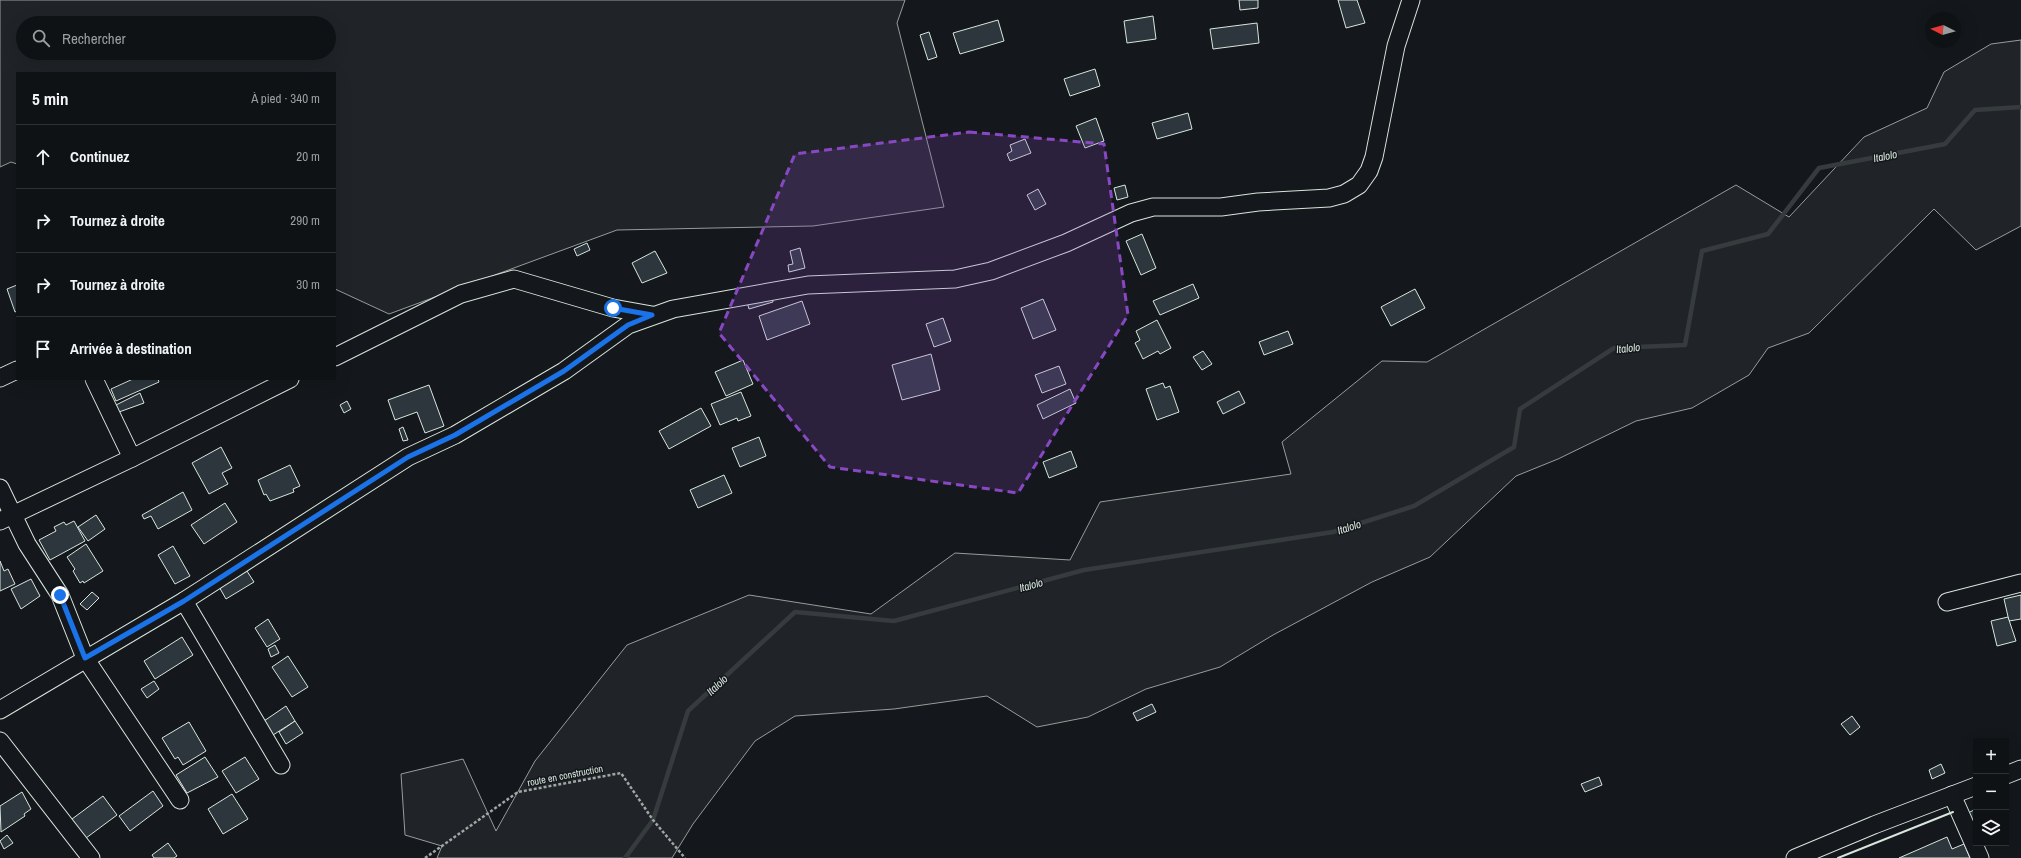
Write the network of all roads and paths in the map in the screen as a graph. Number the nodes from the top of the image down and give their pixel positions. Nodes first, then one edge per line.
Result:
1 (1411, 0) edge
2 (652, 315) junction
3 (336, 356) edge
4 (16, 370) edge
5 (0, 378) edge
6 (94, 380) edge
7 (288, 380) edge
8 (132, 458) junction
9 (0, 488) edge
10 (6, 518) edge
11 (2021, 583) edge
12 (184, 601) junction
13 (1947, 602) dead end
14 (85, 658) junction
15 (0, 710) edge
16 (0, 741) edge
17 (281, 765) dead end
18 (2021, 769) edge
19 (2008, 774) edge
20 (1973, 787) edge
21 (1952, 795) junction
22 (180, 800) dead end
23 (91, 858) edge
24 (426, 858) edge
25 (685, 858) edge
26 (1795, 858) edge
27 (1980, 858) edge

1 - 2 street
2 - 3 street
2 - 12 street
4 - 5 street
6 - 8 street
7 - 8 street
8 - 10 street
9 - 10 street
10 - 14 street
11 - 13 street
12 - 14 street
12 - 17 street
14 - 15 street
14 - 22 street
16 - 23 street
18 - 19 street
20 - 21 street
21 - 26 street
21 - 27 street
24 - 25 path, route en construction

